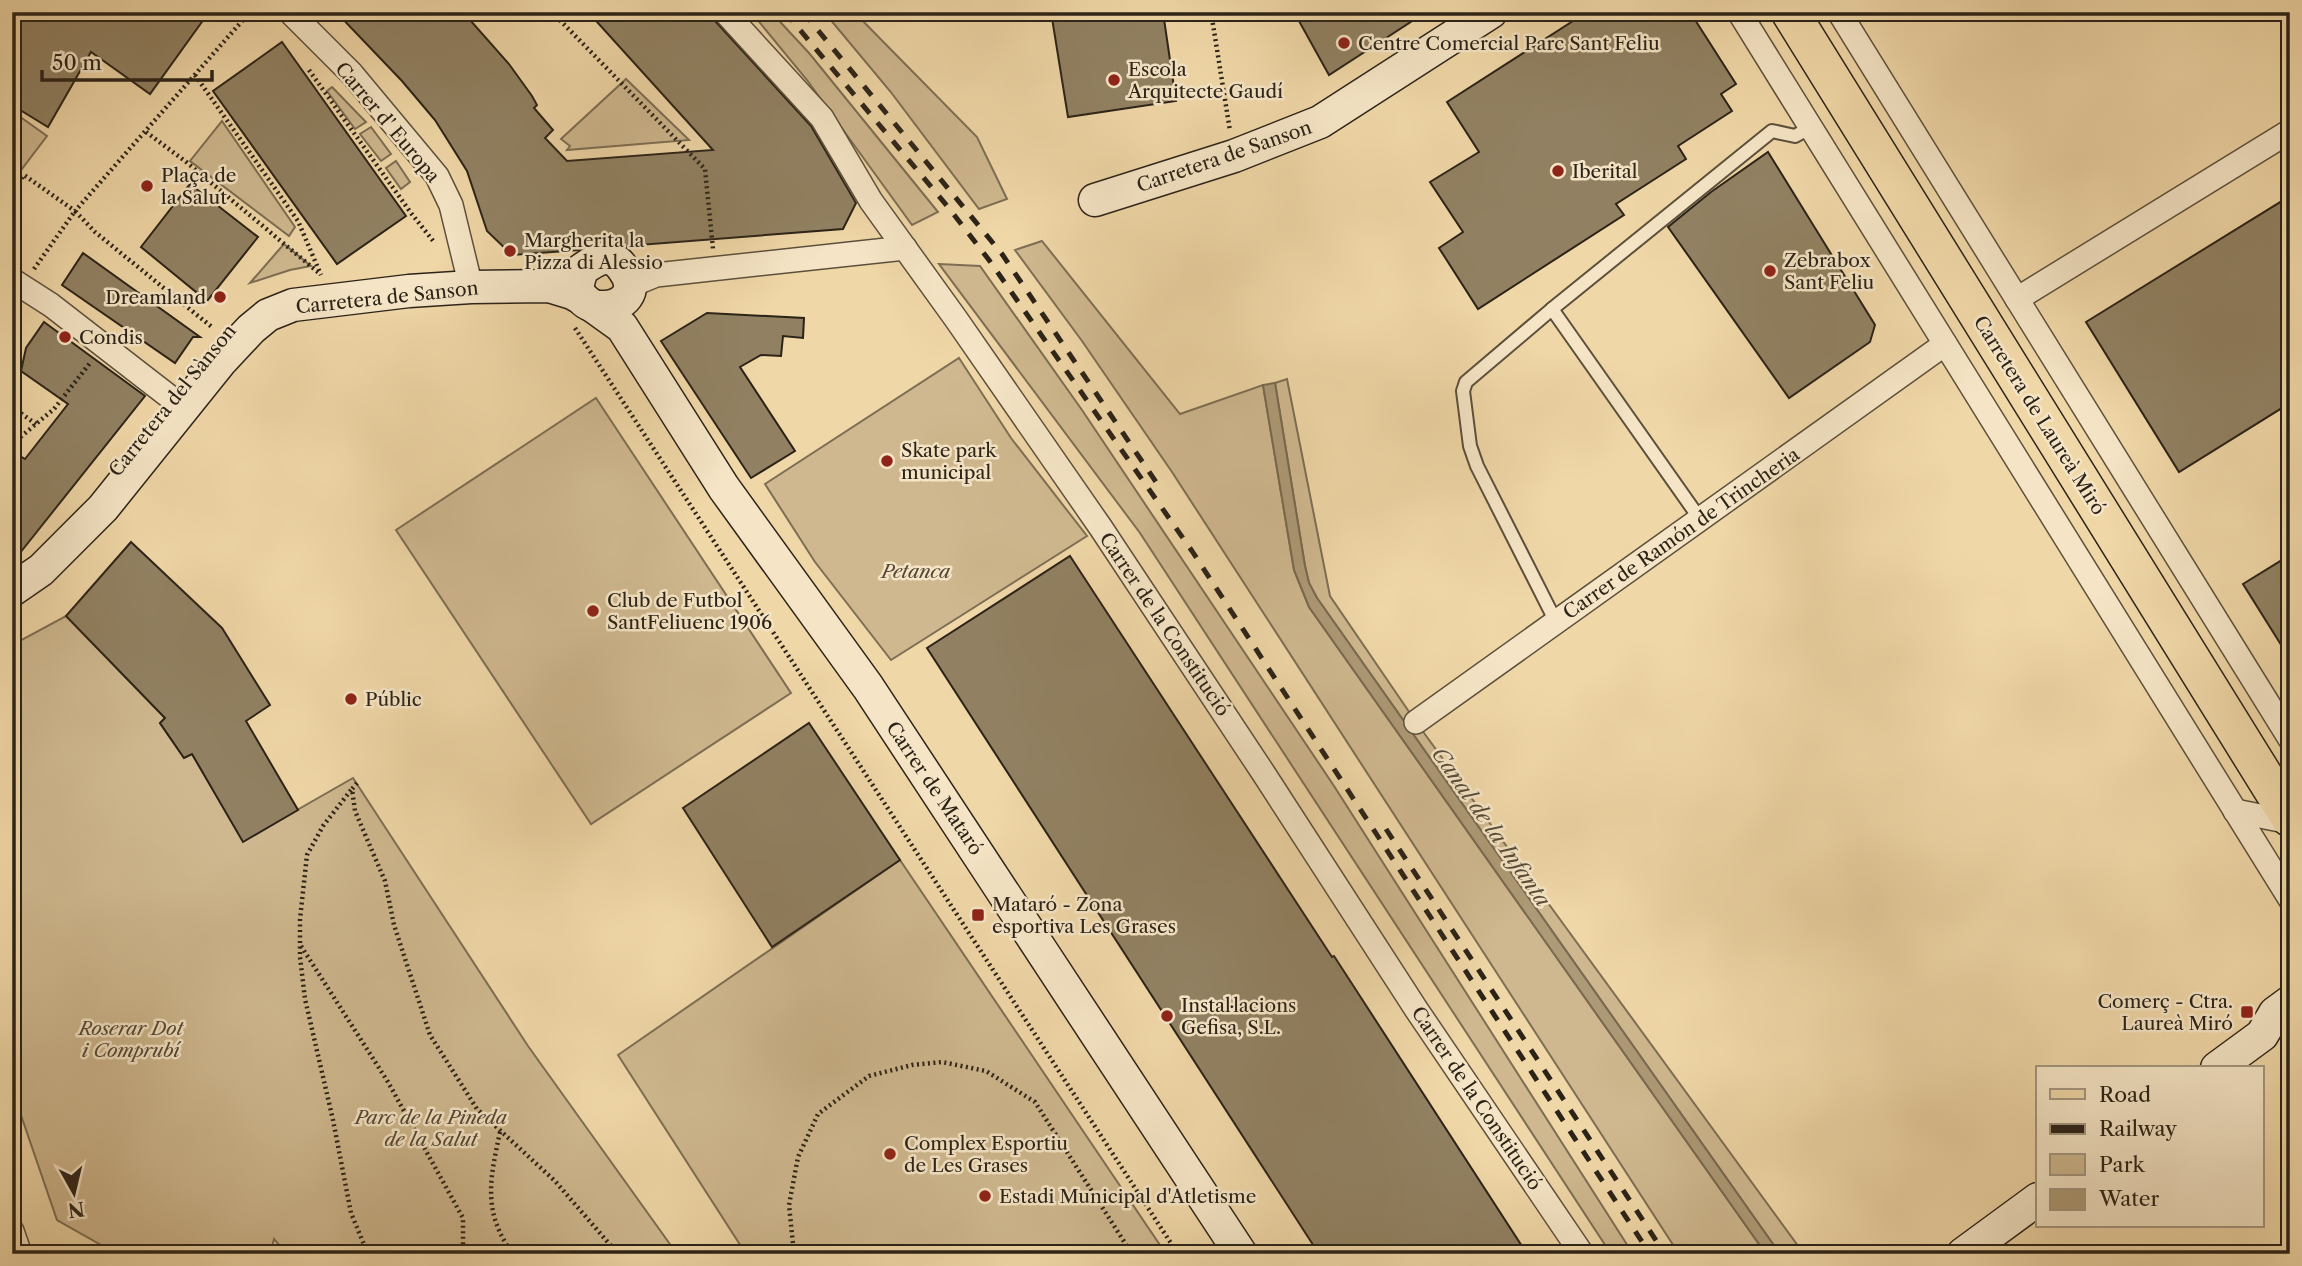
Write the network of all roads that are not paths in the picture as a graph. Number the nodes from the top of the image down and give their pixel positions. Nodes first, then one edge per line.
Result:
1 (290, 12) edge
2 (725, 12) edge
3 (1491, 12) edge
4 (1739, 12) edge
5 (1790, 12) edge
6 (1839, 12) edge
7 (1811, 127) junction
8 (2290, 131) edge
9 (1095, 201) dead end
10 (905, 248) junction
11 (17, 282) edge
12 (471, 287) junction
13 (627, 291) junction
14 (570, 295) junction
15 (2017, 299) junction
16 (1552, 309) junction
17 (622, 327) junction
18 (1945, 344) junction
19 (184, 408) junction
20 (1700, 519) junction
21 (12, 590) edge
22 (1556, 622) junction
23 (1416, 722) dead end
24 (2290, 739) edge
25 (2235, 811) junction
26 (2290, 820) edge
27 (2290, 899) edge
28 (2290, 1002) edge
29 (2276, 1033) edge
30 (2220, 1066) edge
31 (2036, 1200) edge
32 (12, 1231) edge
33 (20, 1254) edge
34 (1241, 1254) edge
35 (1582, 1254) edge
36 (1963, 1254) edge

1 - 12 street, Carrer d' Europa
2 - 10 street, Carrer de la Constitució
3 - 9 street, Carretera de Sanson
4 - 7 street
5 - 26 main road, Carretera de Laureà Miró
6 - 15 street
7 - 16 lane
7 - 18 street
8 - 15 street
10 - 13 street
10 - 35 street, Carrer de la Constitució
11 - 19 street
12 - 14 street, Carretera de Sanson
12 - 19 street, Carretera de Sanson
13 - 14 street
13 - 14 street
13 - 17 street
14 - 17 street, Carrer de Mataró
15 - 24 street
16 - 20 lane
16 - 22 lane
17 - 34 street, Carrer de Mataró
18 - 20 street, Carrer de Ramón de Trincheria
18 - 25 street
19 - 21 street, Carretera de Sanson
20 - 22 street, Carrer de Ramón de Trincheria
22 - 23 street, Carrer de Ramón de Trincheria
25 - 26 street, Carretera de Laureà Miró
25 - 27 street
28 - 29 street
29 - 30 street
31 - 36 street
32 - 33 street

